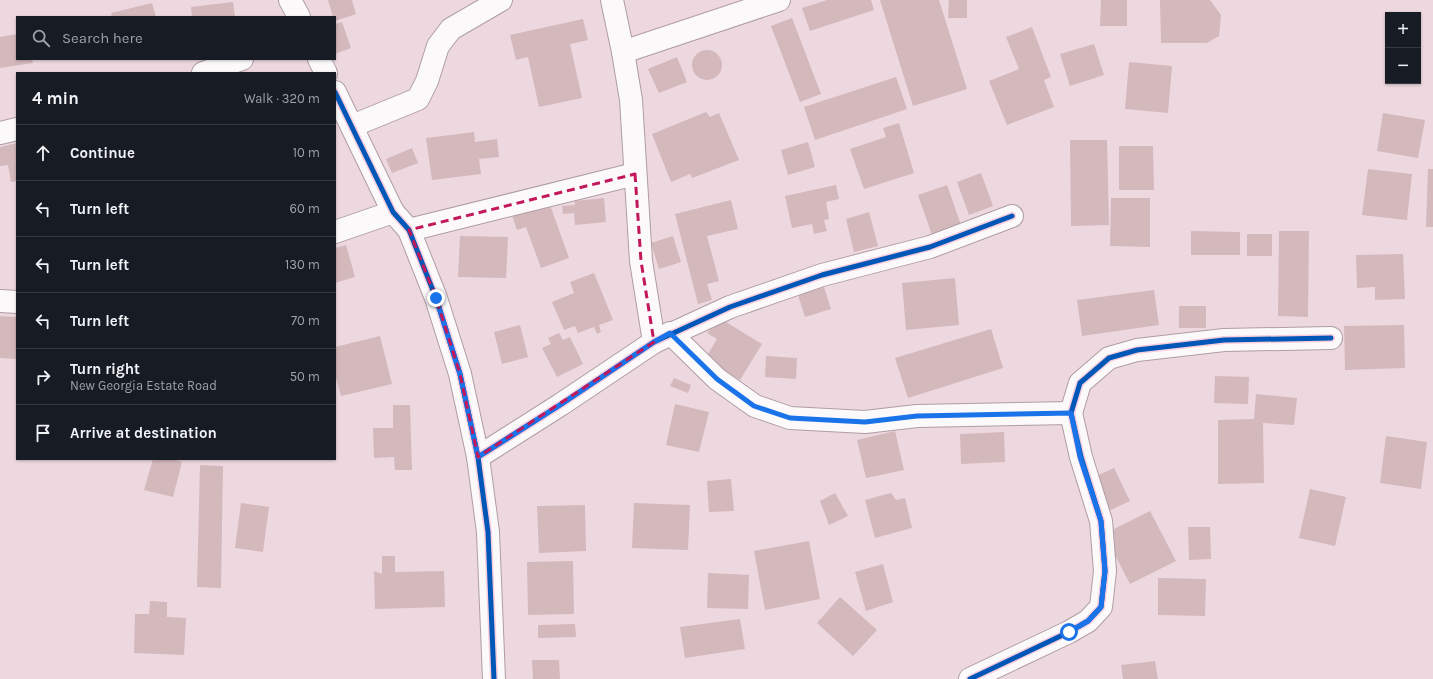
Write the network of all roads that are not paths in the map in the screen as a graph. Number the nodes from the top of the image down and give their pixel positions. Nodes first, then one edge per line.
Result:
1 (290, 0) edge
2 (501, 0) edge
3 (612, 0) edge
4 (779, 0) edge
5 (298, 16) edge
6 (623, 52) junction
7 (239, 60) edge
8 (320, 60) edge
9 (206, 72) edge
10 (326, 72) edge
11 (336, 94) edge
12 (352, 126) junction
13 (16, 129) edge
14 (0, 133) edge
15 (635, 174) junction
16 (393, 212) junction
17 (1012, 216) dead end
18 (409, 230) junction
19 (336, 232) edge
20 (0, 301) edge
21 (16, 302) edge
22 (662, 338) junction
23 (1332, 338) dead end
24 (1071, 413) junction
25 (478, 457) junction
26 (986, 676) edge
27 (494, 679) edge

1 - 5 street
2 - 12 street
3 - 6 street
4 - 6 street
6 - 15 street
7 - 9 street
8 - 10 street
11 - 12 street
12 - 16 street
13 - 14 street
15 - 18 street
15 - 22 street
16 - 18 street
16 - 19 street
17 - 22 street
18 - 25 street
20 - 21 street
22 - 24 street
22 - 25 street
23 - 24 street
24 - 26 street
25 - 27 street

